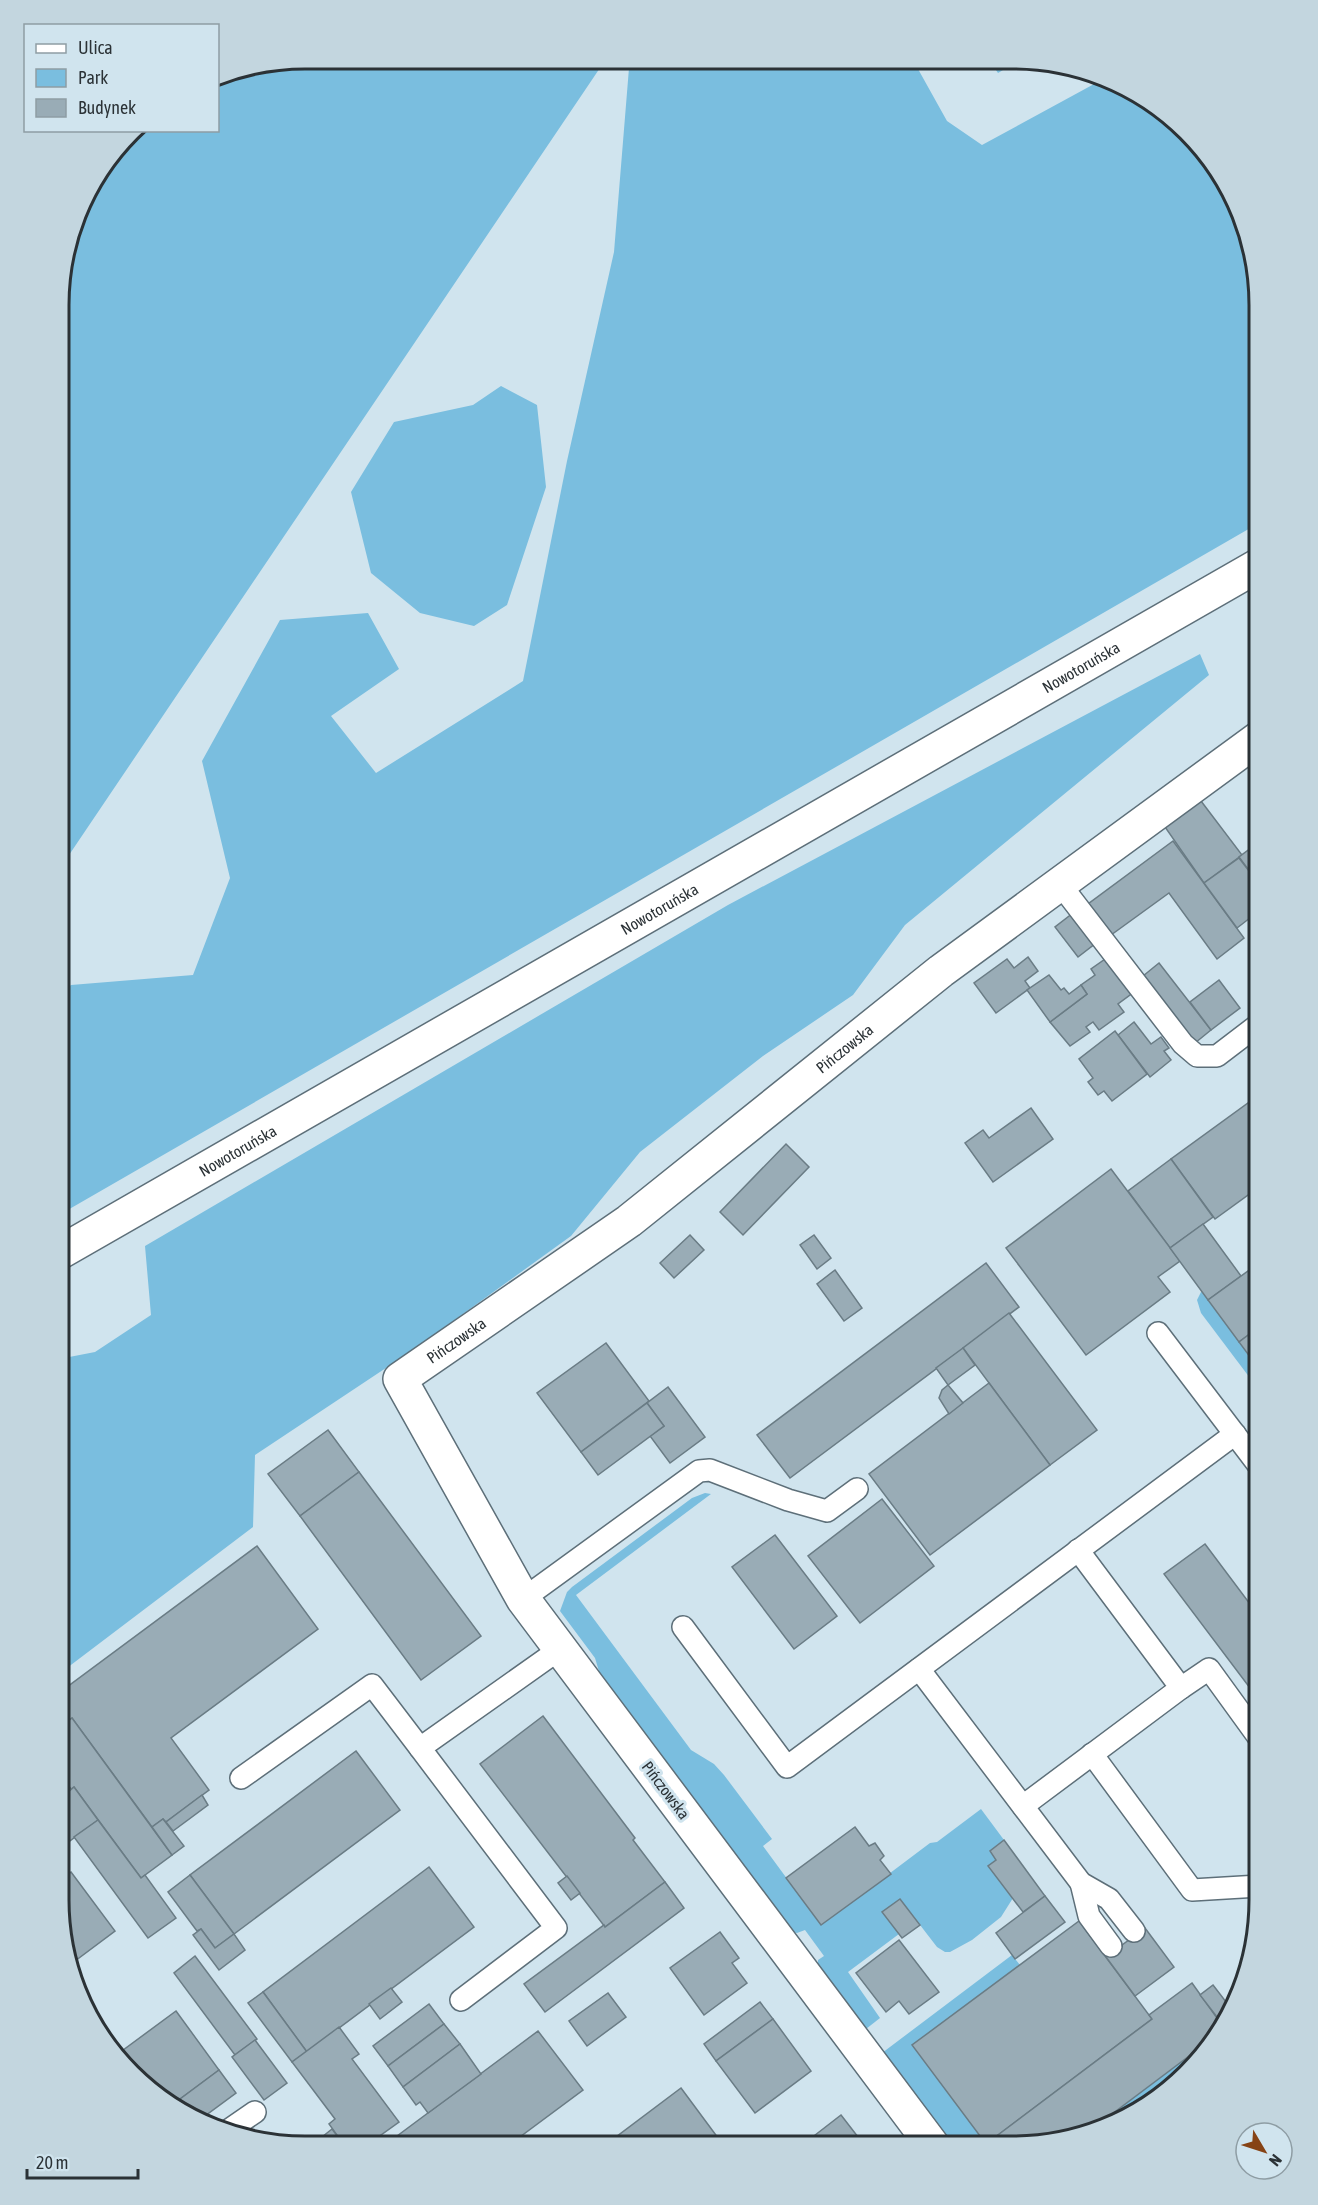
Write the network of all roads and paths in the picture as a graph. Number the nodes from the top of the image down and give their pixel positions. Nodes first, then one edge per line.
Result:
1 (1249, 571) edge
2 (1249, 745) edge
3 (1060, 884) junction
4 (1249, 1032) edge
5 (69, 1247) edge
6 (1158, 1333) dead end
7 (1235, 1434) junction
8 (1249, 1453) edge
9 (857, 1489) dead end
10 (1078, 1550) junction
11 (523, 1599) junction
12 (683, 1627) dead end
13 (561, 1649) junction
14 (919, 1669) junction
15 (1181, 1688) junction
16 (1249, 1724) edge
17 (420, 1748) junction
18 (1092, 1754) junction
19 (241, 1778) dead end
20 (1023, 1806) junction
21 (1082, 1882) junction
22 (1249, 1887) edge
23 (1134, 1931) dead end
24 (1111, 1946) dead end
25 (461, 2001) dead end
26 (255, 2112) dead end
27 (236, 2125) edge
28 (926, 2136) edge

1 - 5 street, Nowotoruńska
2 - 3 street, Pińczowska
3 - 4 lane
3 - 11 street, Pińczowska
6 - 7 lane
7 - 8 lane
7 - 10 lane
9 - 11 lane
10 - 14 lane
10 - 15 lane
11 - 13 street, Pińczowska
12 - 14 lane
13 - 17 lane
13 - 28 street, Pińczowska
14 - 20 lane
15 - 16 lane
15 - 18 lane
17 - 19 lane
17 - 25 lane
18 - 20 lane
18 - 22 lane
20 - 21 lane
21 - 23 lane
21 - 24 lane
26 - 27 lane

